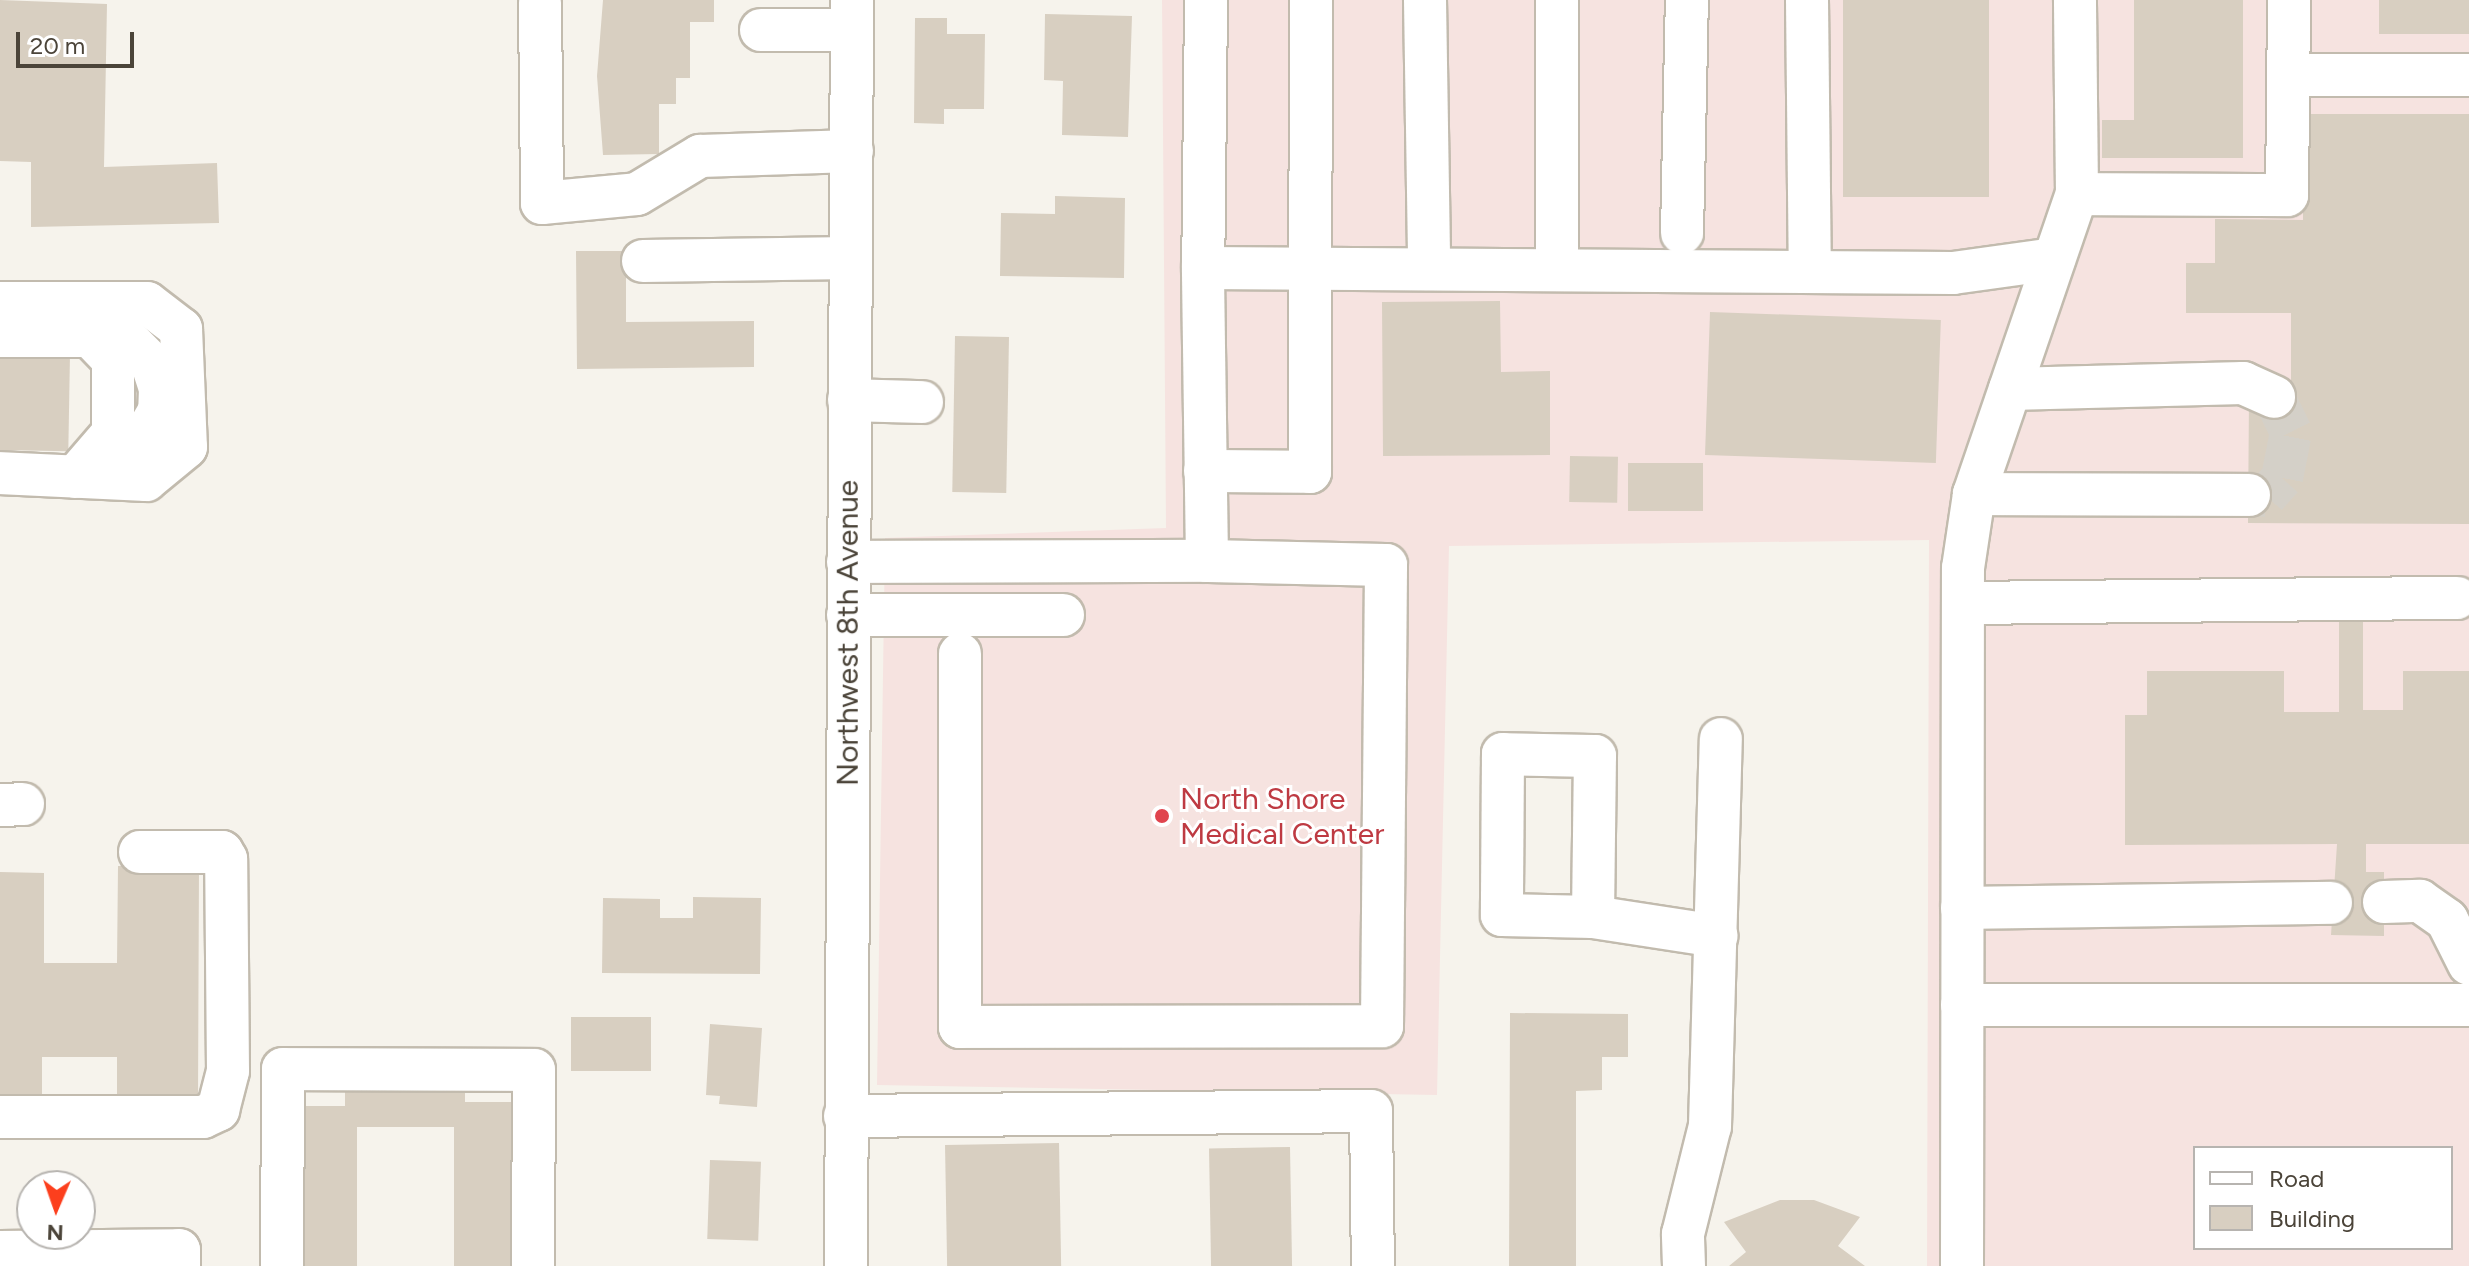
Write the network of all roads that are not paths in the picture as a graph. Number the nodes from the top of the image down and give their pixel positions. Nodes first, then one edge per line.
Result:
1 (1206, 0) edge
2 (1311, 0) edge
3 (1425, 0) edge
4 (1557, 0) edge
5 (1687, 0) edge
6 (1807, 0) edge
7 (2075, 0) edge
8 (2289, 0) edge
9 (540, 3) dead end
10 (852, 15) edge
11 (761, 31) dead end
12 (2288, 75) junction
13 (2469, 75) edge
14 (852, 151) junction
15 (2077, 194) junction
16 (1682, 233) dead end
17 (851, 258) junction
18 (2054, 259) junction
19 (643, 261) dead end
20 (1203, 268) junction
21 (1309, 269) junction
22 (1429, 269) junction
23 (1557, 270) junction
24 (1810, 272) junction
25 (0, 303) edge
26 (0, 336) edge
27 (2010, 389) junction
28 (2274, 397) tunnel mouth
29 (849, 400) junction
30 (922, 402) dead end
31 (86, 467) junction
32 (1205, 471) junction
33 (0, 473) edge
34 (1974, 494) junction
35 (2249, 495) tunnel mouth
36 (1207, 561) junction
37 (848, 562) junction
38 (2457, 598) dead end
39 (1963, 603) junction
40 (848, 615) junction
41 (1063, 615) dead end
42 (960, 654) dead end
43 (1721, 739) dead end
44 (140, 852) dead end
45 (2384, 902) dead end
46 (2331, 903) dead end
47 (1962, 908) junction
48 (1593, 917) dead end
49 (1717, 936) junction
50 (2469, 964) edge
51 (1962, 1005) junction
52 (2469, 1005) edge
53 (845, 1116) junction
54 (0, 1117) edge
55 (0, 1252) edge
56 (179, 1266) edge
57 (282, 1266) edge
58 (533, 1266) edge
59 (846, 1266) edge
60 (1373, 1266) edge
61 (1684, 1266) edge
62 (1962, 1266) edge

1 - 20 street
2 - 21 street
3 - 22 street
4 - 23 street
5 - 16 street
6 - 24 street
7 - 15 street
8 - 12 street
9 - 14 street
10 - 11 street
10 - 14 street, Northwest 8th Avenue
12 - 13 street
12 - 15 street
14 - 17 street, Northwest 8th Avenue
15 - 18 street
17 - 19 street
17 - 29 street, Northwest 8th Avenue
18 - 24 street
18 - 27 street
20 - 21 street
20 - 32 street
21 - 22 street
21 - 32 street
22 - 23 street
23 - 24 street
25 - 31 street
26 - 31 street
27 - 28 street
27 - 34 street
29 - 30 street
29 - 37 street, Northwest 8th Avenue
31 - 33 street
32 - 36 street
34 - 35 street
34 - 39 street
36 - 37 street
36 - 42 street
37 - 40 street, Northwest 8th Avenue
38 - 39 street
39 - 47 street
40 - 41 street
40 - 53 street, Northwest 8th Avenue
43 - 49 street
44 - 54 street
45 - 50 street
46 - 47 street
47 - 51 street
48 - 49 street
49 - 61 street
51 - 52 street
51 - 62 street
53 - 59 street, Northwest 8th Avenue
53 - 60 street
55 - 56 street
57 - 58 street

